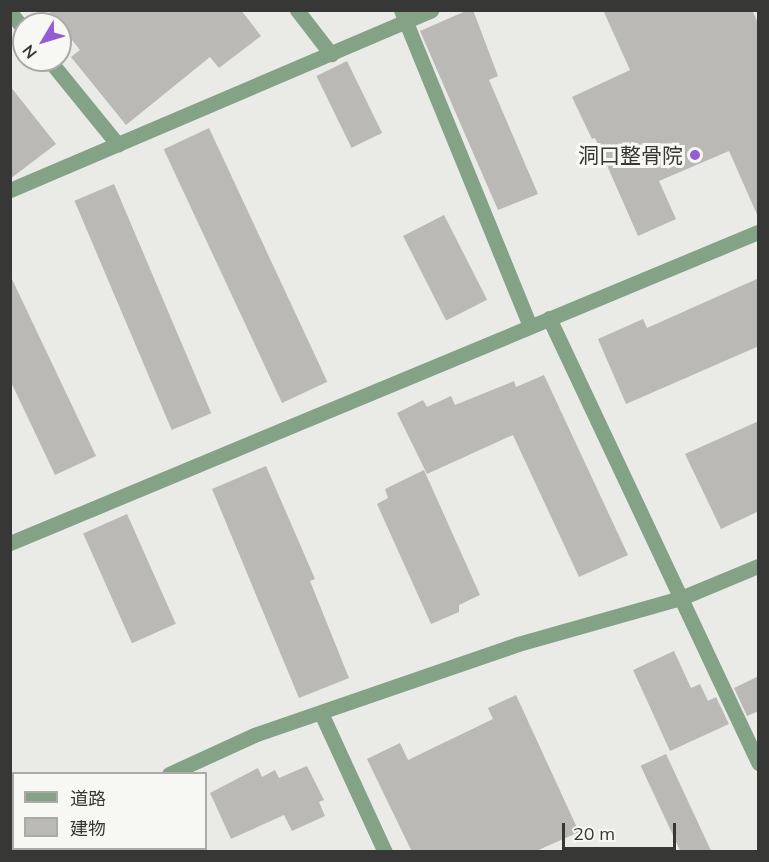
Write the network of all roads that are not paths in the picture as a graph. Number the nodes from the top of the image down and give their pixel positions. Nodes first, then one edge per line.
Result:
1 (297, 10) edge
2 (431, 10) edge
3 (402, 16) edge
4 (331, 54) junction
5 (59, 72) edge
6 (118, 145) junction
7 (10, 190) edge
8 (759, 232) edge
9 (549, 318) junction
10 (530, 326) junction
11 (10, 543) edge
12 (759, 566) edge
13 (681, 598) junction
14 (321, 713) junction
15 (759, 763) edge
16 (173, 772) edge
17 (385, 852) edge

1 - 4 street
2 - 3 street
3 - 4 street
3 - 10 street
4 - 6 street
5 - 6 street
6 - 7 street
8 - 9 street
9 - 10 street
9 - 13 street
10 - 11 street
12 - 13 street
13 - 14 street
13 - 15 street
14 - 16 street
14 - 17 street

